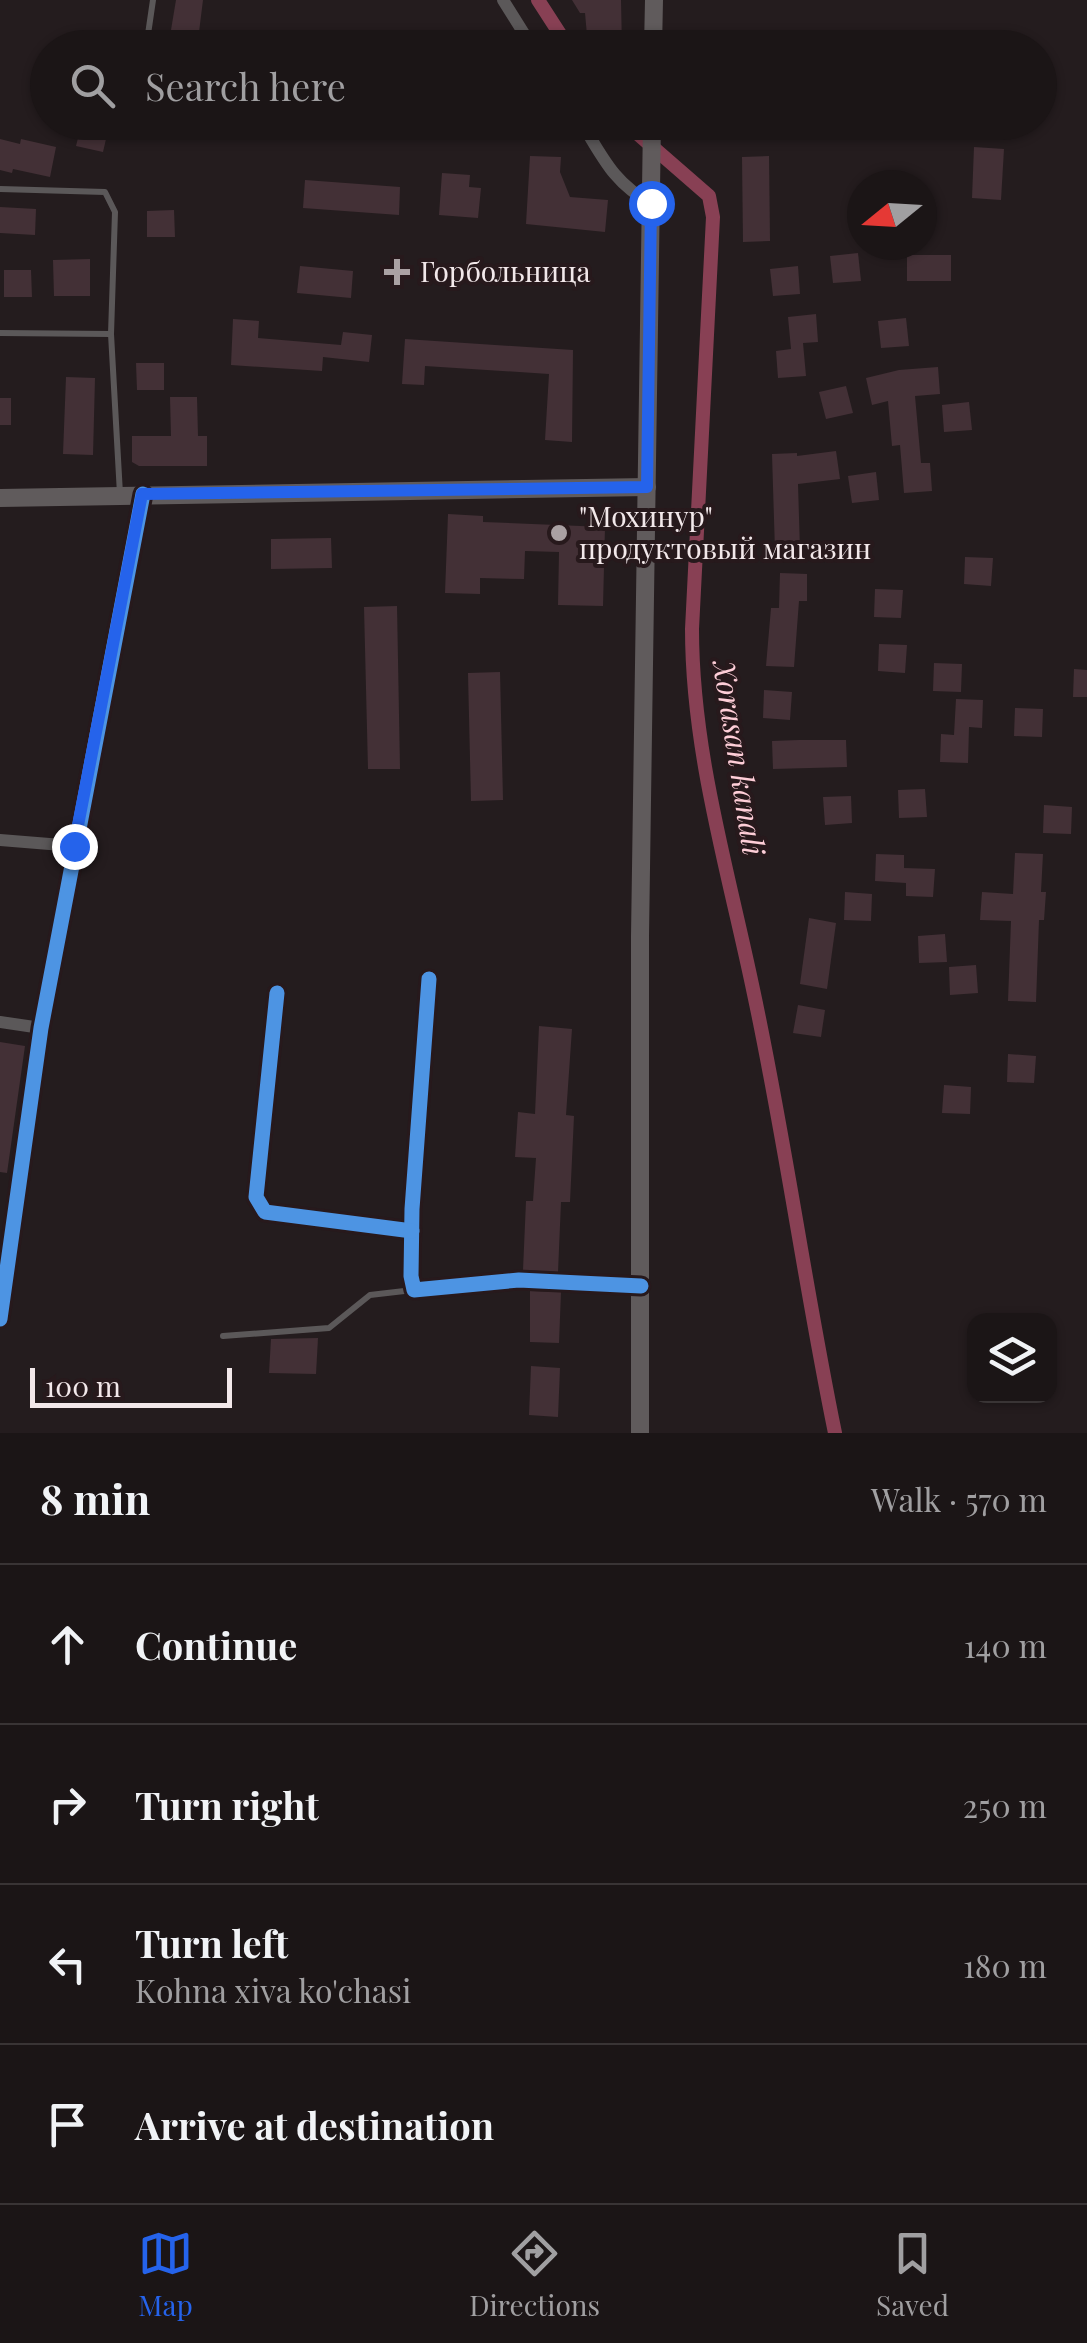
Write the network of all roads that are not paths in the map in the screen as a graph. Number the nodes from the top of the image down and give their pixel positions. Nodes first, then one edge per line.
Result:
1 (153, 0) edge
2 (503, 0) edge
3 (654, 0) edge
4 (149, 30) edge
5 (522, 30) edge
6 (653, 30) edge
7 (591, 140) edge
8 (652, 140) edge
9 (0, 189) edge
10 (651, 203) junction
11 (0, 333) edge
12 (111, 334) junction
13 (647, 487) junction
14 (142, 494) junction
15 (120, 495) junction
16 (0, 498) edge
17 (0, 840) edge
18 (74, 846) junction
19 (429, 980) dead end
20 (277, 994) dead end
21 (0, 1022) edge
22 (41, 1028) junction
23 (412, 1231) junction
24 (641, 1286) junction
25 (414, 1290) junction
26 (0, 1319) edge
27 (223, 1336) dead end
28 (640, 1433) edge

1 - 4 lane
2 - 5 street
3 - 6 main road
7 - 10 street
8 - 10 main road
9 - 12 lane
10 - 13 main road
11 - 12 lane
12 - 15 lane
13 - 14 main road
13 - 24 main road
14 - 15 main road
14 - 18 street
15 - 16 main road
17 - 18 street
18 - 22 street
19 - 23 street
20 - 23 street
21 - 22 street
22 - 26 street
23 - 25 street
24 - 25 street
24 - 28 main road
25 - 27 lane

